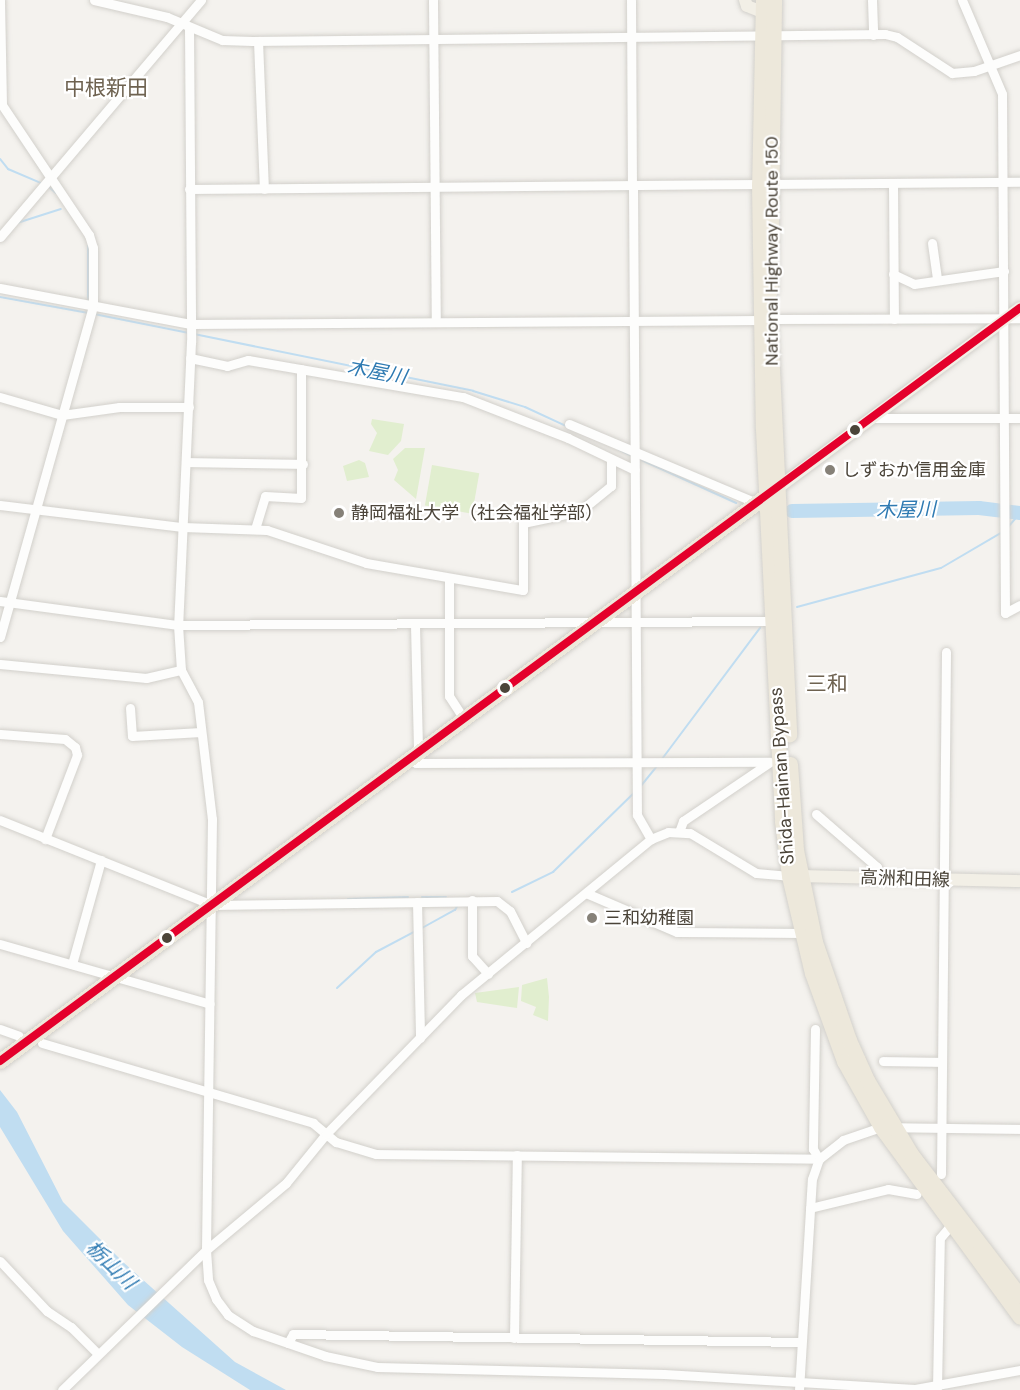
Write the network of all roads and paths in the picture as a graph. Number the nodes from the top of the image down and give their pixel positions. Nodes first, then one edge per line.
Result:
1 (0, 0) edge
2 (94, 0) edge
3 (201, 0) edge
4 (433, 0) edge
5 (631, 0) edge
6 (745, 0) edge
7 (774, 0) edge
8 (872, 0) edge
9 (962, 0) edge
10 (763, 6) edge
11 (185, 25) junction
12 (873, 34) junction
13 (768, 35) junction
14 (631, 37) junction
15 (258, 41) junction
16 (433, 41) junction
17 (1020, 55) edge
18 (990, 65) junction
19 (48, 180) junction
20 (1001, 182) junction
21 (1020, 182) edge
22 (893, 183) junction
23 (764, 184) junction
24 (633, 185) junction
25 (434, 186) junction
26 (189, 189) junction
27 (264, 189) junction
28 (0, 237) edge
29 (932, 243) dead end
30 (1005, 271) junction
31 (894, 274) junction
32 (937, 280) junction
33 (0, 288) edge
34 (93, 306) junction
35 (1020, 308) edge
36 (1006, 318) junction
37 (1020, 318) edge
38 (765, 319) junction
39 (894, 319) junction
40 (634, 320) junction
41 (436, 322) junction
42 (191, 324) junction
43 (190, 358) junction
44 (301, 369) junction
45 (0, 397) edge
46 (189, 407) junction
47 (62, 415) junction
48 (873, 418) junction
49 (1004, 418) junction
50 (1020, 418) edge
51 (569, 424) dead end
52 (635, 449) junction
53 (611, 459) junction
54 (187, 462) junction
55 (303, 464) junction
56 (635, 470) junction
57 (767, 495) junction
58 (0, 505) edge
59 (35, 508) junction
60 (183, 527) junction
61 (255, 529) junction
62 (449, 578) junction
63 (636, 592) junction
64 (5, 602) edge
65 (1020, 605) edge
66 (772, 621) junction
67 (448, 623) junction
68 (636, 623) junction
69 (591, 624) junction
70 (178, 625) junction
71 (415, 625) junction
72 (0, 637) edge
73 (946, 652) dead end
74 (0, 664) edge
75 (181, 670) junction
76 (130, 708) dead end
77 (464, 719) junction
78 (201, 732) junction
79 (0, 734) edge
80 (415, 755) junction
81 (775, 761) junction
82 (637, 763) junction
83 (816, 814) dead end
84 (0, 820) edge
85 (678, 832) junction
86 (45, 838) junction
87 (651, 839) junction
88 (100, 860) junction
89 (795, 875) junction
90 (880, 878) junction
91 (944, 880) junction
92 (1020, 881) edge
93 (586, 893) junction
94 (472, 900) junction
95 (417, 902) junction
96 (212, 905) junction
97 (802, 933) junction
98 (526, 943) junction
99 (0, 944) edge
100 (72, 964) junction
101 (488, 974) junction
102 (115, 976) junction
103 (210, 1004) junction
104 (0, 1029) edge
105 (815, 1029) dead end
106 (19, 1036) dead end
107 (420, 1038) junction
108 (42, 1042) dead end
109 (0, 1061) edge
110 (883, 1061) dead end
111 (942, 1062) junction
112 (210, 1090) junction
113 (941, 1126) junction
114 (887, 1127) junction
115 (1020, 1129) edge
116 (326, 1134) junction
117 (517, 1155) junction
118 (819, 1159) junction
119 (941, 1174) dead end
120 (917, 1194) dead end
121 (810, 1208) junction
122 (950, 1226) junction
123 (207, 1250) junction
124 (0, 1261) edge
125 (1020, 1296) edge
126 (1020, 1317) edge
127 (514, 1338) junction
128 (801, 1342) junction
129 (288, 1343) junction
130 (97, 1353) junction
131 (1020, 1370) edge
132 (799, 1386) edge
133 (937, 1388) junction
134 (62, 1390) edge

1 - 19 street
2 - 11 street
3 - 11 street
4 - 16 street
5 - 14 street
6 - 10 main road
7 - 13 highway, National Highway Route 150
8 - 12 street
9 - 18 street
10 - 13 highway, National Highway Route 150
11 - 15 street
11 - 19 street
11 - 26 street
12 - 13 street
12 - 18 street
13 - 14 street
13 - 23 highway, National Highway Route 150
14 - 16 street
14 - 24 street
15 - 16 street
15 - 27 street
16 - 25 street
17 - 18 street
18 - 20 street
19 - 28 street
19 - 34 street
20 - 21 street
20 - 22 street
20 - 30 street
22 - 23 street
22 - 31 street
23 - 24 street
23 - 38 highway, National Highway Route 150
24 - 25 street
24 - 40 street
25 - 27 street
25 - 41 street
26 - 27 street
26 - 42 street
29 - 32 street
30 - 32 street
30 - 36 street
31 - 32 street
31 - 39 street
33 - 34 street
34 - 42 street
34 - 47 street
35 - 36 main road
36 - 37 street
36 - 39 street
36 - 48 main road
36 - 49 street
38 - 39 street
38 - 40 street
38 - 57 highway, National Highway Route 150
40 - 41 street
40 - 52 street
41 - 42 street
42 - 43 street
43 - 44 street
43 - 46 street
44 - 53 street
44 - 55 street
45 - 47 street
46 - 47 street
46 - 54 street
47 - 59 street
48 - 49 street
48 - 57 main road
49 - 50 street
49 - 65 street
51 - 52 street
52 - 56 street
52 - 57 street
53 - 56 street
53 - 62 street
54 - 55 street
54 - 60 street
55 - 61 street
56 - 63 street
57 - 63 highway
57 - 66 highway, Shida-Hainan Bypass
57 - 89 highway, Shida-Hainan Bypass
58 - 59 street
59 - 60 street
59 - 64 street
60 - 61 street
60 - 70 street
61 - 62 street
62 - 67 street
63 - 68 street
63 - 69 highway
64 - 70 street
64 - 72 street
66 - 68 street
66 - 81 highway, Shida-Hainan Bypass
67 - 69 street
67 - 71 street
67 - 77 street
68 - 69 street
68 - 82 street
69 - 77 highway
70 - 71 street
70 - 75 street
71 - 80 street
73 - 91 street
74 - 75 street
75 - 78 street
76 - 78 street
77 - 80 highway
78 - 96 street
79 - 86 street
80 - 82 street
80 - 96 highway
81 - 82 street
81 - 85 street
81 - 89 highway, Shida-Hainan Bypass
82 - 87 street
83 - 90 street
84 - 86 street
85 - 87 street
85 - 89 street
86 - 88 street
87 - 93 street
88 - 96 street
88 - 100 street
89 - 90 main road, 高洲和田線
89 - 97 highway, Shida-Hainan Bypass
89 - 114 highway, Shida-Hainan Bypass
90 - 91 main road, 高洲和田線
91 - 92 main road, 高洲和田線
91 - 111 street
93 - 97 street
93 - 98 street
94 - 95 street
94 - 98 street
94 - 101 street
95 - 96 street
95 - 107 street
96 - 102 highway
96 - 103 street
97 - 114 highway, Shida-Hainan Bypass
98 - 101 street
99 - 100 street
100 - 102 street
101 - 107 street
102 - 103 street
102 - 109 highway
103 - 112 street
104 - 106 street
105 - 118 street
107 - 116 street
108 - 112 street
110 - 111 street
111 - 113 street
112 - 116 street
112 - 123 street
113 - 114 street
113 - 115 street
113 - 119 street
114 - 118 street
114 - 122 highway, Shida-Hainan Bypass
114 - 125 highway, Shida-Hainan Bypass
116 - 117 street
116 - 123 street
117 - 118 street
117 - 127 street
118 - 121 street
120 - 121 street
121 - 128 street
122 - 126 highway, Shida-Hainan Bypass
122 - 133 street
123 - 129 street
123 - 130 street
124 - 130 street
127 - 128 street
127 - 129 street
128 - 132 street
129 - 132 street
130 - 134 street
131 - 133 street
132 - 133 street

